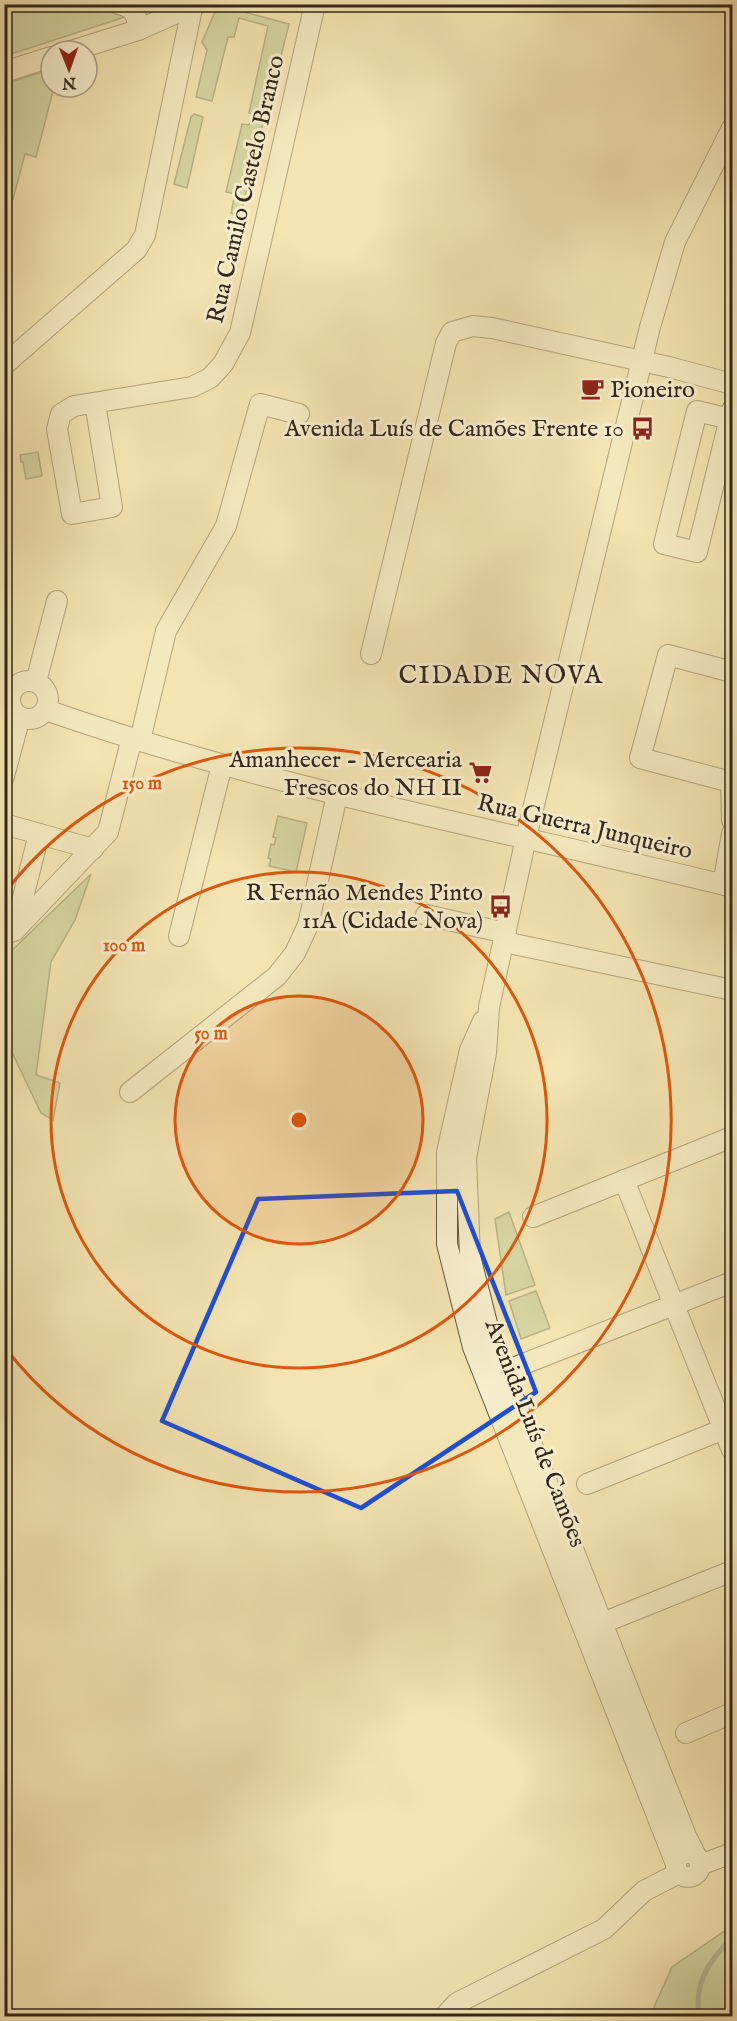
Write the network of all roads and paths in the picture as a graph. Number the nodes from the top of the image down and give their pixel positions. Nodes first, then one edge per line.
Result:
1 (118, 4) edge
2 (315, 4) edge
3 (194, 6) edge
4 (138, 30) junction
5 (99, 42) edge
6 (39, 61) edge
7 (4, 72) edge
8 (732, 128) edge
9 (641, 362) junction
10 (4, 365) edge
11 (732, 384) edge
12 (95, 403) junction
13 (299, 414) dead end
14 (731, 414) edge
15 (57, 601) dead end
16 (371, 654) dead end
17 (732, 672) edge
18 (36, 682) junction
19 (11, 697) edge
20 (46, 710) junction
21 (136, 739) junction
22 (222, 765) junction
23 (4, 776) edge
24 (732, 781) edge
25 (337, 795) junction
26 (732, 820) edge
27 (4, 824) edge
28 (39, 834) junction
29 (732, 834) edge
30 (526, 838) junction
31 (93, 849) junction
32 (728, 885) edge
33 (426, 915) dead end
34 (9, 933) edge
35 (179, 936) dead end
36 (505, 938) junction
37 (732, 990) edge
38 (130, 1092) dead end
39 (732, 1137) edge
40 (624, 1180) junction
41 (532, 1217) dead end
42 (732, 1282) edge
43 (674, 1305) junction
44 (494, 1375) junction
45 (724, 1429) junction
46 (732, 1450) edge
47 (586, 1484) dead end
48 (732, 1571) edge
49 (602, 1623) junction
50 (584, 1630) junction
51 (732, 1713) edge
52 (686, 1733) dead end
53 (732, 1853) edge
54 (698, 1861) junction
55 (677, 1869) junction
56 (445, 2016) edge

1 - 4 street
2 - 12 street, Rua Camilo Castelo Branco
3 - 4 street
3 - 10 street
4 - 5 street
6 - 7 street
8 - 9 street, Avenida Luís de Camões
9 - 11 street
9 - 16 street
9 - 30 street, Avenida Luís de Camões
12 - 12 street
13 - 21 street
14 - 14 street
15 - 18 street
17 - 24 street
18 - 19 street
18 - 20 street
19 - 20 street
19 - 23 street
20 - 21 street, Rua Guerra Junqueiro
21 - 22 street, Rua Guerra Junqueiro
21 - 31 street
22 - 25 street, Rua Guerra Junqueiro
22 - 35 street
24 - 26 street
25 - 30 street, Rua Guerra Junqueiro
25 - 38 street
27 - 28 street
28 - 31 street
28 - 34 street
29 - 32 street
30 - 32 street, Rua Guerra Junqueiro
30 - 36 street, Avenida Luís de Camões
31 - 34 street
33 - 36 street
36 - 37 street
36 - 44 street, Avenida Luís de Camões
39 - 40 street
40 - 41 street
40 - 43 street
42 - 43 street
43 - 44 street
43 - 45 street
44 - 49 street, Avenida Luís de Camões
44 - 50 street, Avenida Luís de Camões
45 - 46 street
45 - 47 street
48 - 49 street
49 - 50 street
49 - 54 street, Avenida Luís de Camões
50 - 55 street, Avenida Luís de Camões
51 - 52 street
53 - 54 street
54 - 55 street
55 - 56 street

